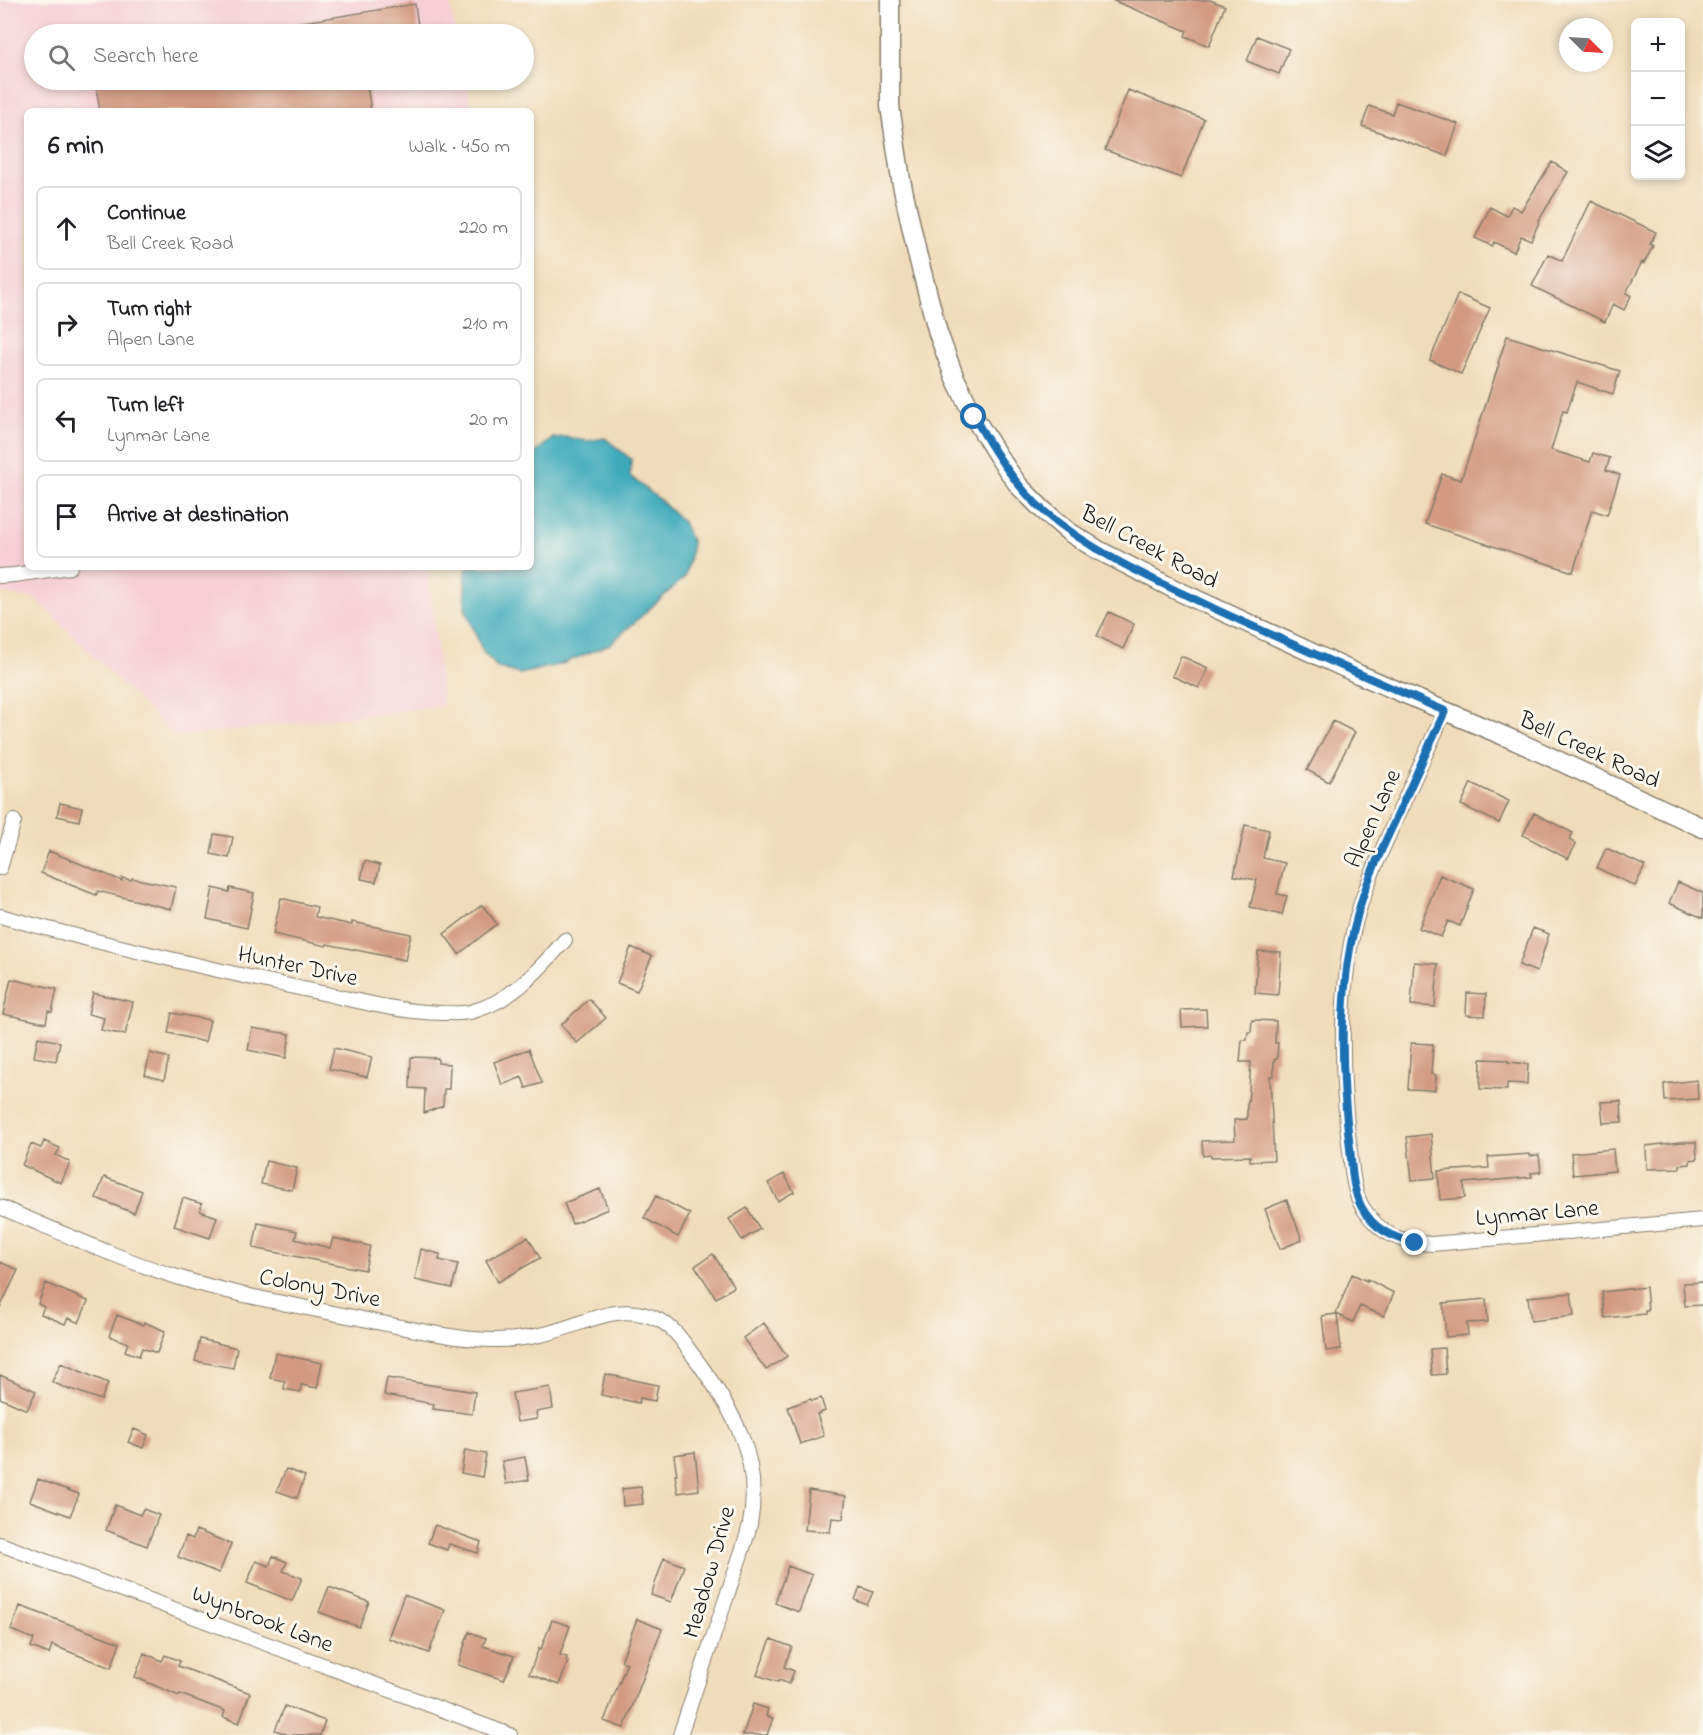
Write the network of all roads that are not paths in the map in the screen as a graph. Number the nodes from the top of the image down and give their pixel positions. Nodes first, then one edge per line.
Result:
1 (890, 0) edge
2 (49, 570) edge
3 (0, 576) edge
4 (1445, 711) junction
5 (14, 821) dead end
6 (1703, 828) edge
7 (0, 868) edge
8 (0, 916) edge
9 (565, 940) dead end
10 (0, 1207) edge
11 (1703, 1220) edge
12 (1378, 1227) joint
13 (642, 1314) joint
14 (0, 1544) edge
15 (510, 1735) edge
16 (680, 1735) edge

1 - 4 street, Bell Creek Road
2 - 3 street
4 - 6 street, Bell Creek Road
4 - 12 street, Alpen Lane
5 - 7 street
8 - 9 street, Hunter Drive
10 - 13 street, Colony Drive
11 - 12 street, Lynmar Lane
13 - 16 street, Meadow Drive
14 - 15 street, Wynbrook Lane

